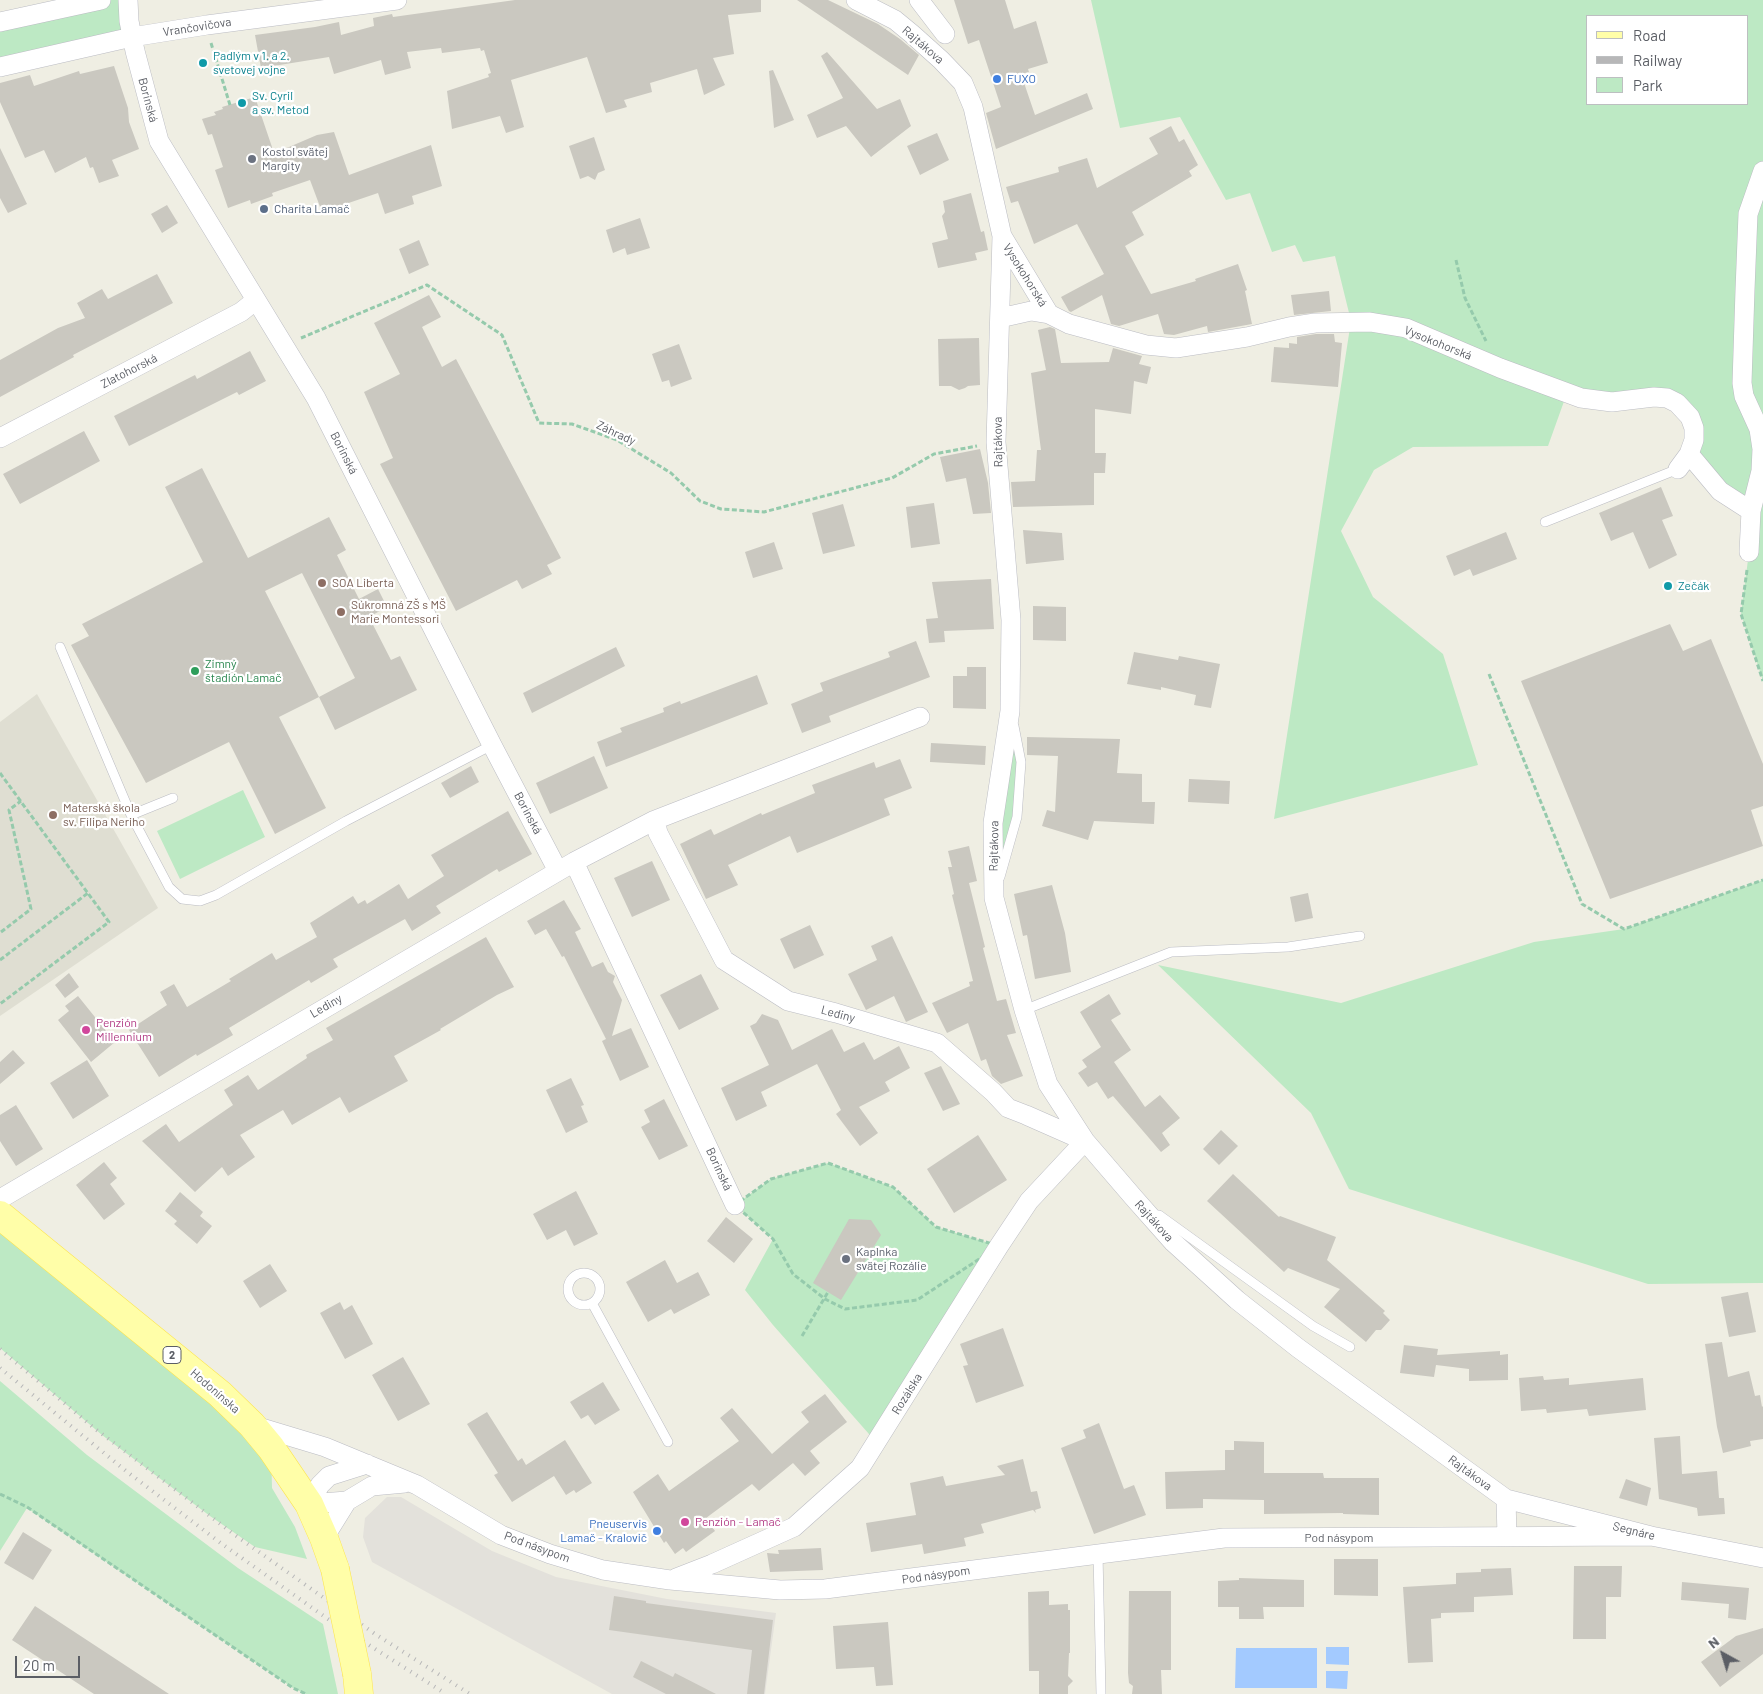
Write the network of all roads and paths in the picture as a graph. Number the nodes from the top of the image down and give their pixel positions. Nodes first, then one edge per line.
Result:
1 (101, 0) edge
2 (128, 0) edge
3 (397, 0) edge
4 (856, 0) edge
5 (918, 0) edge
6 (0, 22) edge
7 (207, 25) junction
8 (945, 34) dead end
9 (132, 37) junction
10 (0, 66) edge
11 (230, 105) dead end
12 (1763, 171) edge
13 (1002, 236) junction
14 (1456, 260) dead end
15 (256, 300) junction
16 (1049, 314) junction
17 (1000, 318) junction
18 (284, 345) junction
19 (1500, 368) junction
20 (0, 438) edge
21 (996, 442) junction
22 (1683, 462) junction
23 (1751, 511) junction
24 (1545, 522) dead end
25 (1749, 552) joint
26 (60, 647) dead end
27 (1489, 674) dead end
28 (1763, 682) edge
29 (920, 718) dead end
30 (492, 745) junction
31 (0, 773) edge
32 (173, 798) dead end
33 (21, 801) junction
34 (131, 815) junction
35 (655, 820) junction
36 (566, 866) junction
37 (1763, 880) edge
38 (88, 893) junction
39 (1, 932) edge
40 (1360, 936) dead end
41 (0, 960) edge
42 (0, 1004) edge
43 (1024, 1010) junction
44 (1085, 1141) junction
45 (1134, 1198) junction
46 (0, 1199) edge
47 (735, 1205) junction
48 (0, 1216) edge
49 (999, 1246) junction
50 (828, 1292) dead end
51 (825, 1299) junction
52 (592, 1303) dead end
53 (802, 1336) dead end
54 (1350, 1347) dead end
55 (252, 1425) junction
56 (668, 1442) dead end
57 (367, 1464) junction
58 (408, 1482) junction
59 (0, 1494) edge
60 (1506, 1499) junction
61 (347, 1501) junction
62 (309, 1504) junction
63 (1507, 1536) junction
64 (1651, 1536) junction
65 (324, 1538) junction
66 (1098, 1553) junction
67 (1763, 1558) edge
68 (670, 1580) junction
69 (358, 1684) edge
70 (306, 1694) edge
71 (1101, 1694) edge

1 - 6 street
2 - 9 street, Borinská
3 - 7 street, Vrančovičova
4 - 13 street, Rajtákova
5 - 8 street
7 - 9 street, Vrančovičova
7 - 11 path
9 - 10 street, Vrančovičova
9 - 15 street, Borinská
12 - 23 street
13 - 16 street, Vysokohorská
13 - 17 street, Rajtákova
14 - 19 path
15 - 18 street, Borinská
15 - 20 street, Zlatohorská
16 - 17 street, Vysokohorská
16 - 19 street, Vysokohorská
17 - 21 street, Rajtákova
18 - 21 path, Záhrady
18 - 30 street, Borinská
19 - 22 street, Vysokohorská
21 - 43 street, Rajtákova
22 - 23 street
22 - 24 lane
23 - 25 street
25 - 28 path
26 - 34 lane
27 - 37 path
29 - 35 street, Lediny
30 - 34 lane
30 - 36 street, Borinská
31 - 33 path
32 - 34 lane
33 - 38 path
33 - 39 path
35 - 36 street, Lediny
35 - 44 street, Lediny
36 - 46 street, Lediny
36 - 47 street, Borinská
38 - 41 path
38 - 42 path
40 - 43 lane
43 - 44 street, Rajtákova
44 - 45 street, Rajtákova
44 - 49 street, Rozálska
45 - 54 lane
45 - 60 street, Rajtákova
47 - 49 path
47 - 51 path
48 - 55 main road, Hodonínska / 2
49 - 51 path
49 - 68 street, Rozálska
50 - 51 path
51 - 53 path
52 - 56 lane
55 - 57 street, Pod násypom
55 - 62 main road, Hodonínska / 2
57 - 58 street, Pod násypom
57 - 62 street
58 - 61 street
58 - 68 street, Pod násypom
59 - 70 path
60 - 63 street
60 - 64 street, Segnáre
61 - 62 street
61 - 65 street
62 - 65 main road, Hodonínska / 2
63 - 64 street, Pod násypom
63 - 66 street, Pod násypom
64 - 67 street, Segnáre
65 - 69 main road, Hodonínska / 2, bridge
66 - 68 street, Pod násypom
66 - 71 lane

